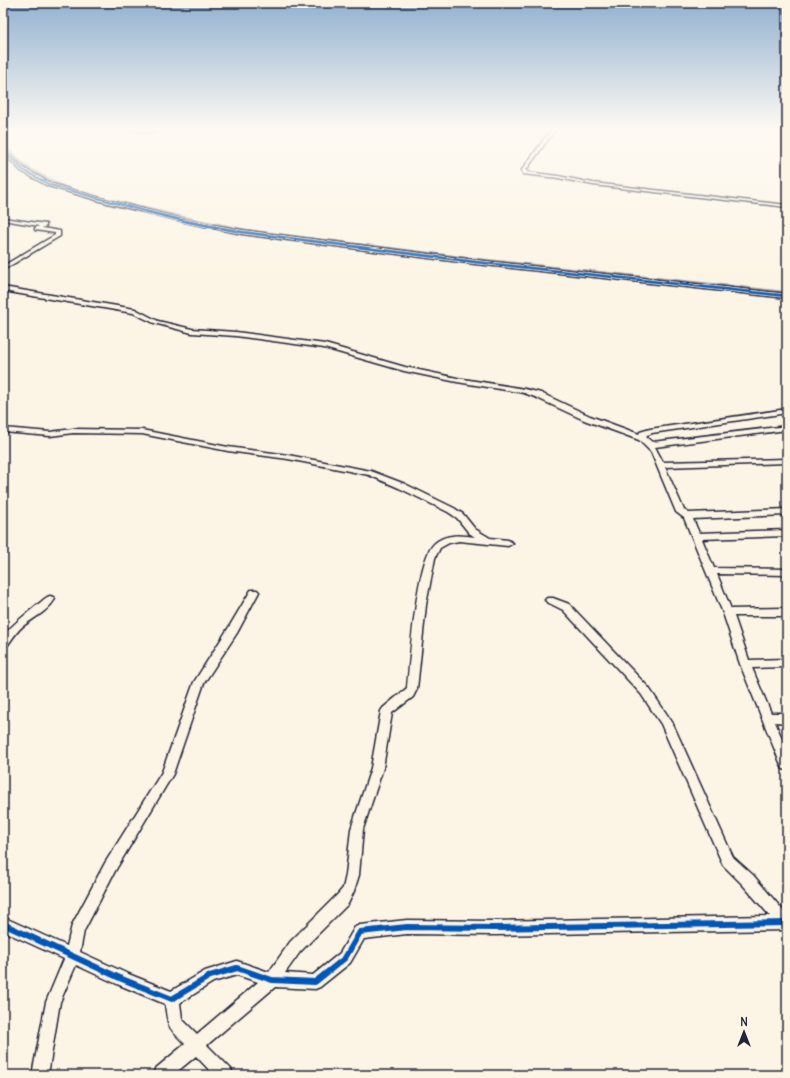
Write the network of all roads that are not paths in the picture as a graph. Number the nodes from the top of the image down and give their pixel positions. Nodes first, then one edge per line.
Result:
1 (40, 180) edge
2 (574, 180) edge
3 (787, 206) edge
4 (3, 219) edge
5 (3, 268) edge
6 (3, 288) edge
7 (787, 296) edge
8 (787, 412) edge
9 (787, 428) edge
10 (3, 430) edge
11 (642, 438) junction
12 (650, 445) junction
13 (787, 461) edge
14 (660, 465) junction
15 (787, 512) edge
16 (688, 516) junction
17 (787, 534) edge
18 (698, 536) junction
19 (492, 542) junction
20 (508, 543) dead end
21 (711, 571) junction
22 (787, 572) edge
23 (254, 592) dead end
24 (50, 599) dead end
25 (550, 600) dead end
26 (787, 612) edge
27 (728, 614) junction
28 (3, 643) edge
29 (787, 663) edge
30 (745, 664) junction
31 (768, 717) junction
32 (787, 718) edge
33 (787, 765) edge
34 (786, 923) edge
35 (3, 924) edge
36 (72, 957) junction
37 (272, 980) junction
38 (172, 999) junction
39 (196, 1046) junction
40 (40, 1075) edge
41 (161, 1075) edge
42 (225, 1075) edge

1 - 7 street
2 - 3 street
4 - 5 street
6 - 11 street
8 - 11 street
9 - 12 street
10 - 19 street
11 - 12 street
12 - 14 street
13 - 14 street
14 - 16 street
15 - 16 street
16 - 18 street
17 - 18 street
18 - 21 street
19 - 20 street
19 - 37 street
21 - 22 street
21 - 27 street
23 - 36 street
24 - 28 street
25 - 34 street
26 - 27 street
27 - 30 street
29 - 30 street
30 - 31 street
31 - 32 street
31 - 33 street
34 - 37 street
35 - 36 street
36 - 38 street
36 - 40 street
37 - 38 street
37 - 39 street
38 - 39 street
39 - 41 street
39 - 42 street

